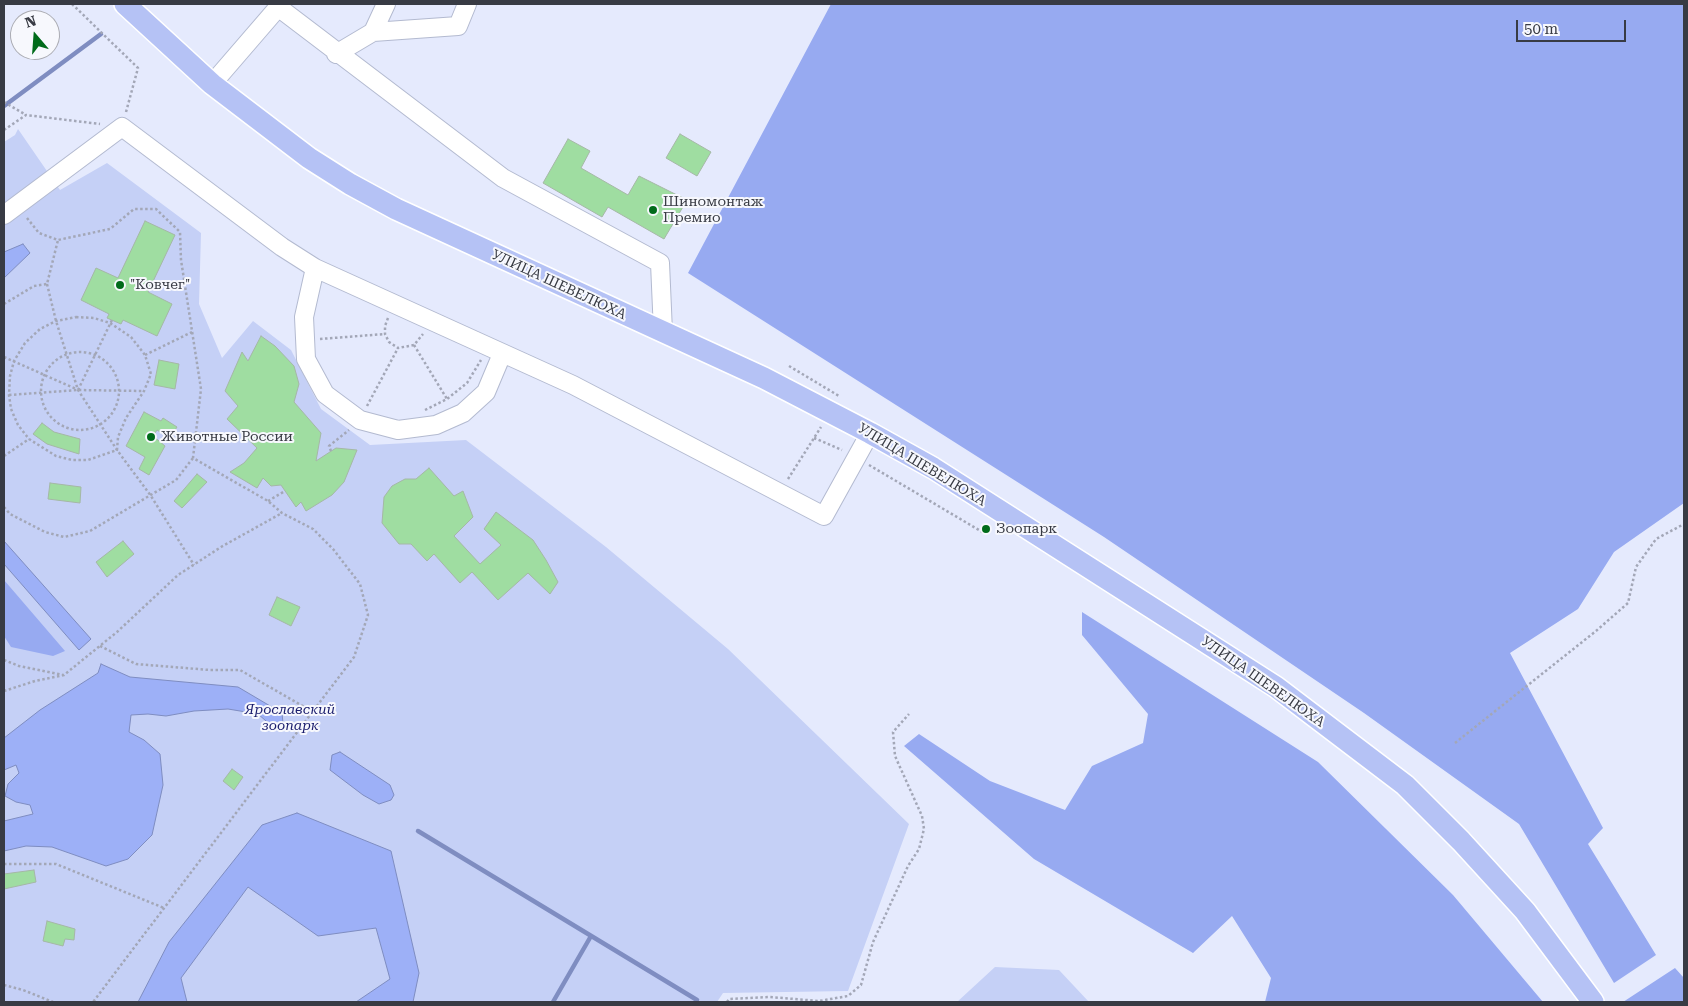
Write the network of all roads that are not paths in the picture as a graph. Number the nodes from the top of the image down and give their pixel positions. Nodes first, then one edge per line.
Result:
1 (125, 4) edge
2 (386, 4) edge
3 (467, 4) edge
4 (279, 5) edge
5 (373, 32) junction
6 (336, 54) junction
7 (212, 84) junction
8 (10, 210) edge
9 (315, 268) junction
10 (663, 332) junction
11 (502, 354) junction
12 (870, 433) junction
13 (1593, 1002) edge

1 - 7 main road, УЛИЦА ШЕВЕЛЮХА
2 - 5 street
3 - 5 street
4 - 6 street
4 - 7 street
5 - 6 street
6 - 10 street
7 - 10 main road, УЛИЦА ШЕВЕЛЮХА
8 - 9 street
9 - 11 street
9 - 11 street
10 - 12 main road, УЛИЦА ШЕВЕЛЮХА
11 - 12 street
12 - 13 main road, УЛИЦА ШЕВЕЛЮХА

